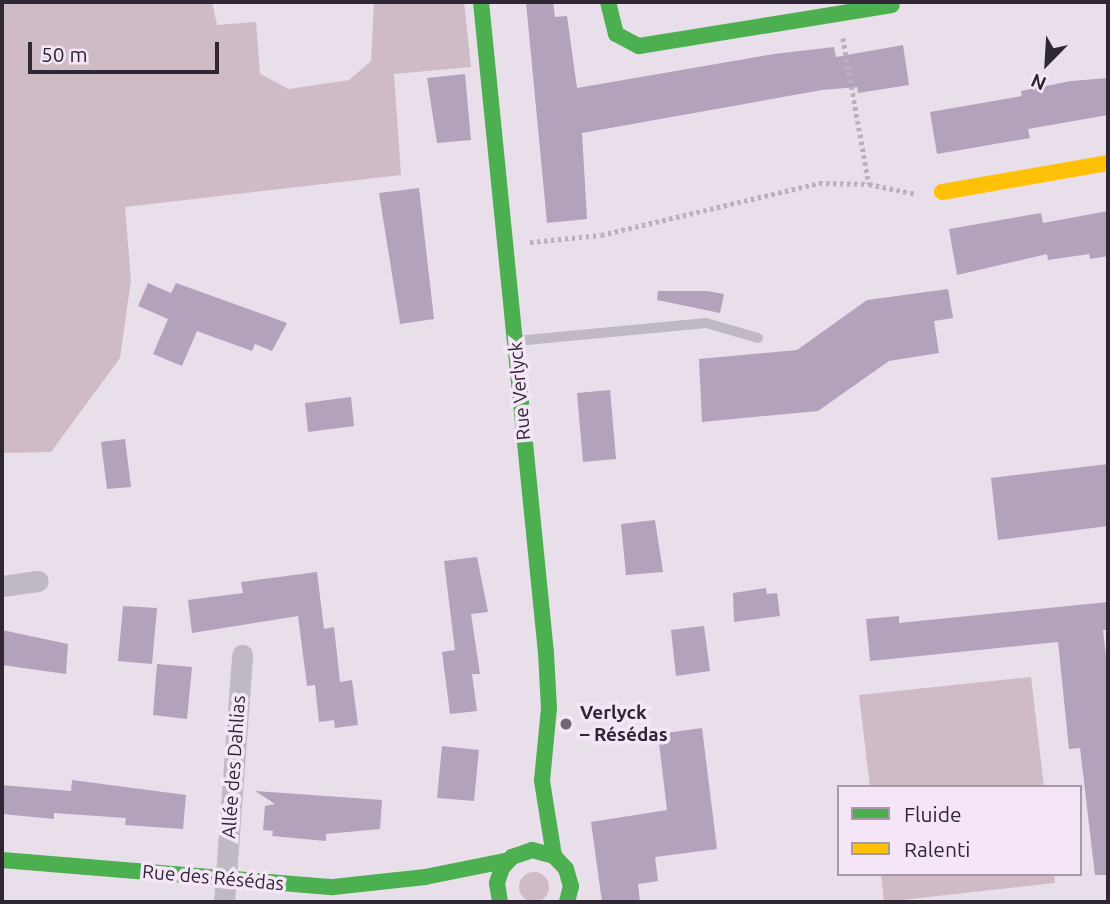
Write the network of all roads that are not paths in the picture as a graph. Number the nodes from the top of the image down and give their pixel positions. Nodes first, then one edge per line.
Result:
1 (481, 2) edge
2 (608, 2) edge
3 (892, 5) dead end
4 (1108, 163) edge
5 (942, 192) road end
6 (758, 338) dead end
7 (516, 341) junction
8 (38, 581) dead end
9 (2, 586) edge
10 (242, 655) dead end
11 (542, 781) junction
12 (554, 856) junction
13 (513, 857) junction
14 (2, 860) edge
15 (425, 877) junction
16 (226, 879) junction
17 (499, 898) edge
18 (570, 899) edge
19 (224, 902) edge

1 - 7 street, Rue Verlyck
2 - 3 street
4 - 5 street
6 - 7 lane
7 - 11 street, Rue Verlyck
8 - 9 street
10 - 16 street, Allée des Dahlias
11 - 12 street, Rue Verlyck
11 - 13 street, Rue Verlyck
12 - 13 street, Rue des Résédas
12 - 18 street, Rue Verlyck
13 - 15 street, Rue des Résédas
13 - 17 street, Rue Verlyck
14 - 16 street, Rue des Résédas
15 - 16 street, Rue des Résédas
15 - 17 street, Rue des Résédas
16 - 19 street, Allée des Dahlias

